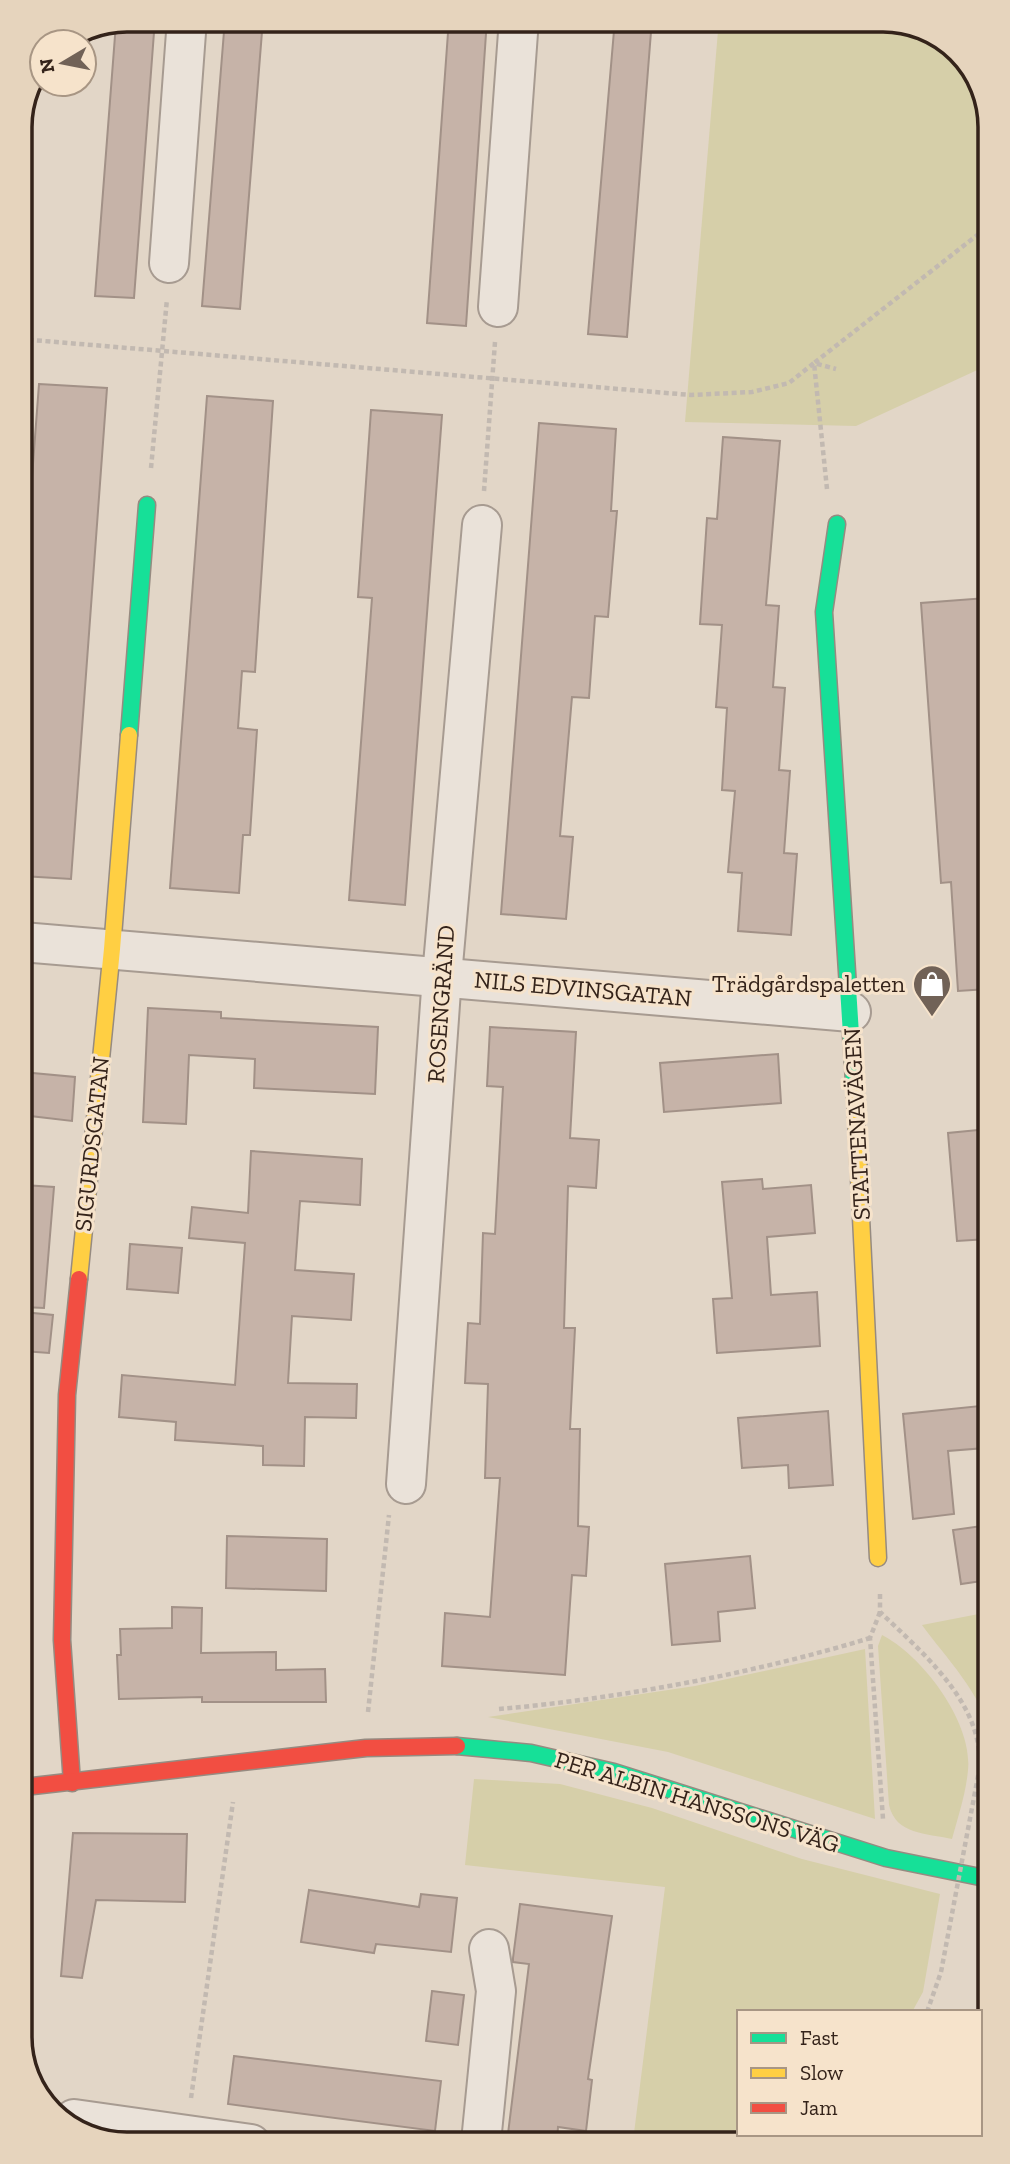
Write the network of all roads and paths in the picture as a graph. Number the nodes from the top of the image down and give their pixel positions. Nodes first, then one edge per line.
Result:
1 (186, 32) edge
2 (518, 32) edge
3 (978, 234) edge
4 (169, 263) joint
5 (498, 307) joint
6 (32, 340) edge
7 (164, 349) junction
8 (814, 363) junction
9 (836, 369) dead end
10 (492, 376) junction
11 (147, 505) joint
12 (837, 524) joint
13 (481, 525) joint
14 (32, 943) edge
15 (112, 949) junction
16 (442, 976) junction
17 (851, 1012) junction
18 (406, 1484) joint
19 (878, 1558) dead end
20 (870, 1638) junction
21 (488, 1710) dead end
22 (367, 1721) dead end
23 (978, 1741) edge
24 (978, 1776) edge
25 (72, 1783) junction
26 (32, 1786) edge
27 (234, 1793) dead end
28 (886, 1858) junction
29 (978, 1877) edge
30 (489, 1949) dead end
31 (927, 2010) edge
32 (79, 2120) edge
33 (155, 2132) edge
34 (187, 2132) edge
35 (482, 2132) edge

1 - 4 street
2 - 5 street
3 - 8 path
4 - 7 path
5 - 10 path
6 - 7 path
7 - 10 path
7 - 11 path
8 - 9 path
8 - 10 path
8 - 12 path
10 - 13 path
11 - 15 street, SIGURDSGATAN
12 - 17 street, STATTENAVÄGEN
13 - 16 street, ROSENGRÄND
14 - 15 street, NILS EDVINSGATAN
15 - 16 street, NILS EDVINSGATAN
15 - 25 street, SIGURDSGATAN
16 - 17 street, NILS EDVINSGATAN
16 - 18 street, ROSENGRÄND
17 - 19 street, STATTENAVÄGEN
18 - 22 path
20 - 21 path
20 - 23 path, bridge
20 - 28 path
24 - 31 path, bridge
25 - 26 street, PER ALBIN HANSSONS VÄG
25 - 28 street, PER ALBIN HANSSONS VÄG
27 - 34 path
28 - 29 street, PER ALBIN HANSSONS VÄG
30 - 35 street
32 - 33 street

